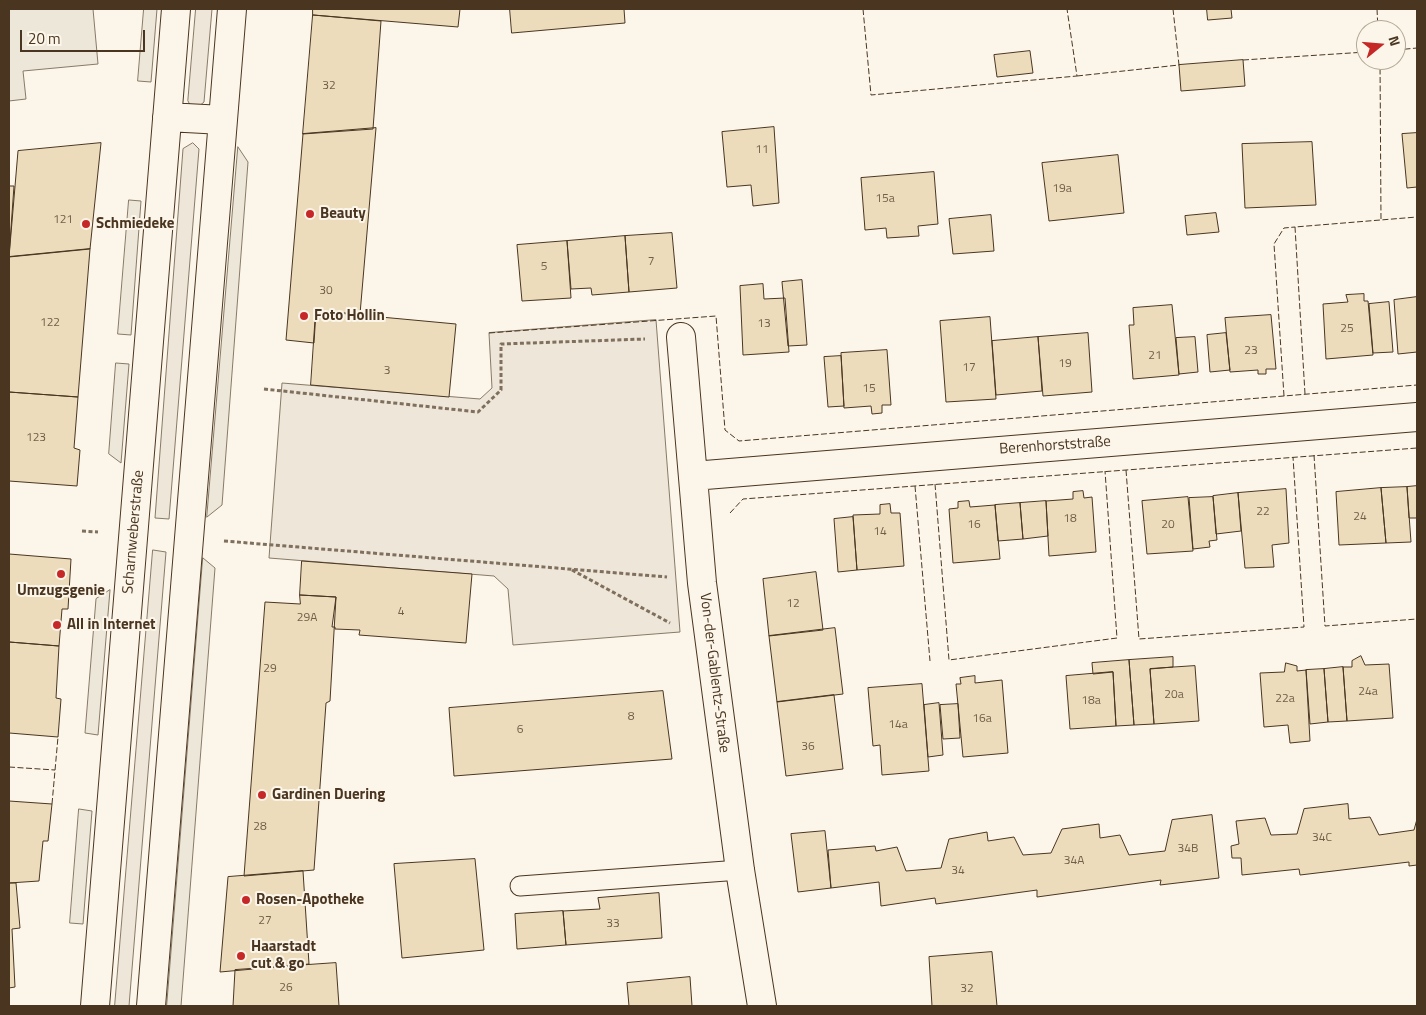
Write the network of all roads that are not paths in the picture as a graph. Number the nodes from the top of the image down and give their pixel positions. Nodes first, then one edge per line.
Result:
1 (176, 9) edge
2 (232, 9) edge
3 (167, 117) junction
4 (223, 120) junction
5 (681, 337) road end
6 (1417, 417) edge
7 (692, 466) junction
8 (740, 870) junction
9 (520, 886) dead end
10 (95, 1006) edge
11 (150, 1006) edge
12 (762, 1006) edge

1 - 3 main road, Scharnweberstraße
2 - 4 main road
3 - 4 main road
3 - 10 main road, Scharnweberstraße
4 - 11 main road
5 - 7 main road, Von-der-Gablentz-Straße
6 - 7 main road, Berenhorststraße
7 - 8 main road, Von-der-Gablentz-Straße
8 - 9 lane
8 - 12 main road, Von-der-Gablentz-Straße

